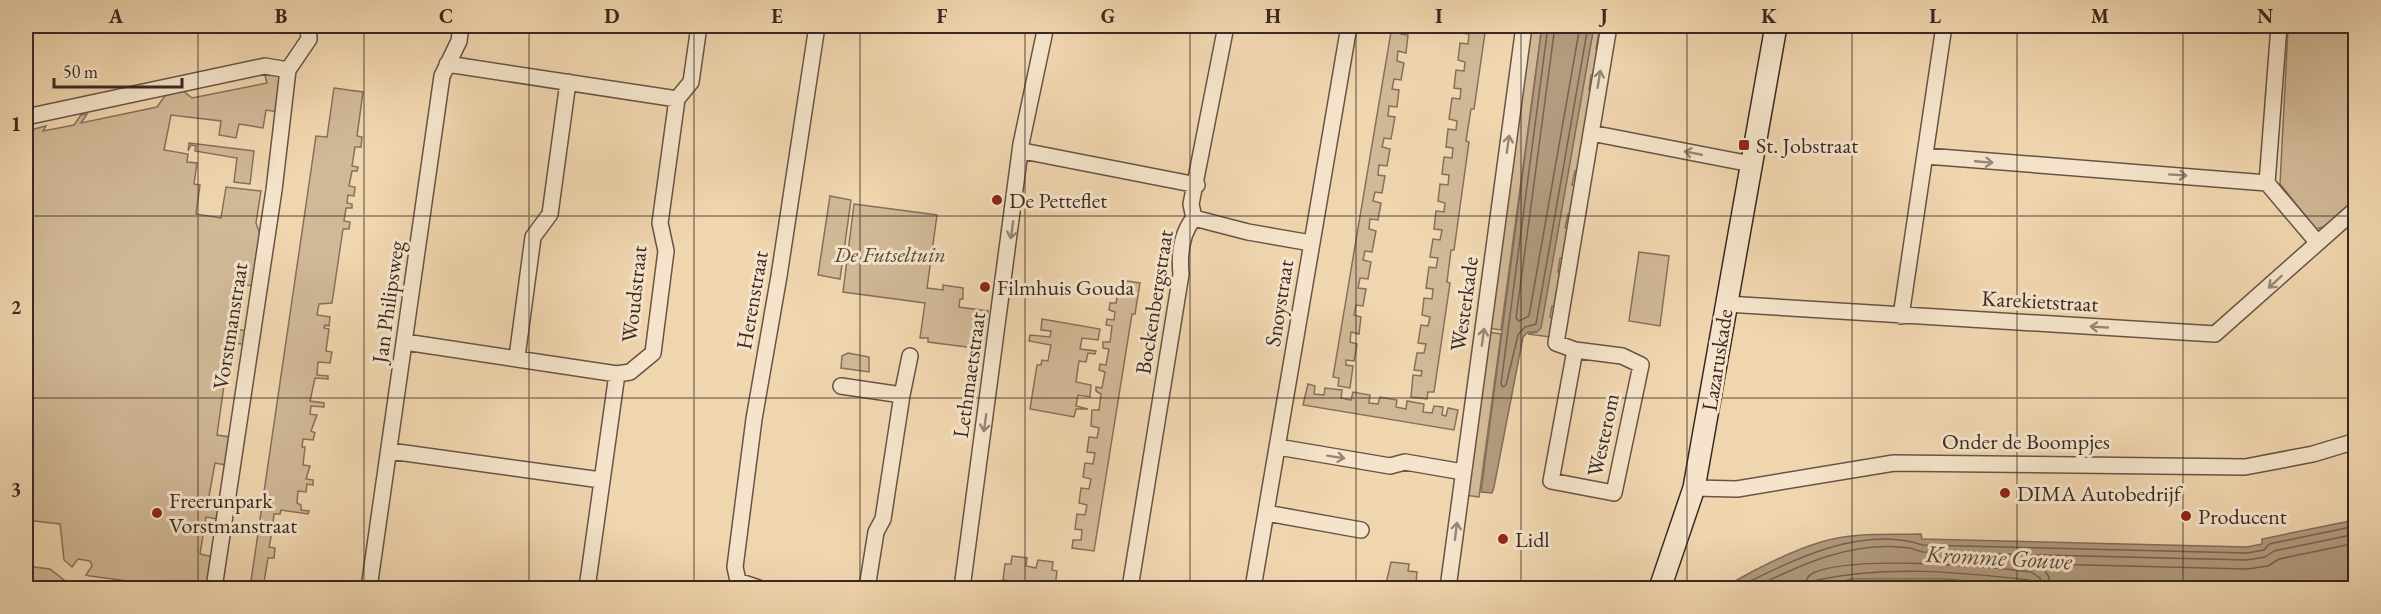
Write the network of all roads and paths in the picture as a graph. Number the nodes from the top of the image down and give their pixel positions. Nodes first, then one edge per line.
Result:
1 (308, 26) edge
2 (461, 26) edge
3 (699, 26) edge
4 (817, 26) edge
5 (1046, 26) edge
6 (1226, 26) edge
7 (1349, 26) edge
8 (1524, 26) edge
9 (1609, 26) edge
10 (1776, 26) edge
11 (1944, 26) edge
12 (2279, 26) edge
13 (447, 64) junction
14 (288, 70) junction
15 (568, 82) junction
16 (677, 99) junction
17 (26, 117) edge
18 (1591, 133) junction
19 (1023, 151) junction
20 (1926, 156) junction
21 (1751, 164) junction
22 (2267, 183) junction
23 (1197, 184) junction
24 (2355, 209) edge
25 (1194, 218) junction
26 (2317, 242) junction
27 (1311, 243) junction
28 (1726, 304) junction
29 (1901, 316) junction
30 (405, 342) junction
31 (1575, 350) junction
32 (910, 356) dead end
33 (516, 357) junction
34 (617, 374) junction
35 (841, 386) dead end
36 (902, 395) junction
37 (2355, 441) edge
38 (1278, 447) junction
39 (390, 451) junction
40 (1463, 472) junction
41 (601, 480) junction
42 (1694, 488) junction
43 (1266, 513) junction
44 (1361, 530) dead end
45 (733, 585) edge
46 (214, 588) edge
47 (369, 588) edge
48 (587, 588) edge
49 (759, 588) edge
50 (867, 588) edge
51 (962, 588) edge
52 (1130, 588) edge
53 (1253, 588) edge
54 (1448, 588) edge
55 (1660, 588) edge

1 - 14 street
2 - 13 street, Jan Philipsweg
3 - 16 street, Woudstraat
4 - 45 street, Herenstraat
5 - 19 street, Lethmaetstraat
6 - 23 street, Bockenbergstraat
7 - 27 street, Snoystraat
40 -> 8 street, Westerkade
18 -> 9 street
10 - 21 main road, Lazaruskade
11 - 20 street
12 - 22 street
13 - 15 street
13 - 30 street, Jan Philipsweg
14 - 17 street
14 - 46 street, Vorstmanstraat
15 - 16 street
15 - 33 street
16 - 34 street, Woudstraat
21 -> 18 street
18 - 31 street, Westerom
19 - 23 street
19 -> 51 street, Lethmaetstraat
20 -> 22 street
20 - 29 street
21 - 28 main road, Lazaruskade
22 - 26 street
23 - 25 street, Bockenbergstraat
24 - 26 street, Karekietstraat
25 - 27 street
25 - 52 street, Bockenbergstraat
26 -> 29 street, Karekietstraat
27 - 38 street, Snoystraat
28 - 29 street, Karekietstraat
28 - 42 main road, Lazaruskade
30 - 33 street
30 - 39 street, Jan Philipsweg
31 - 31 street, Westerom
32 - 36 street
33 - 34 street
34 - 41 street, Woudstraat
35 - 36 street
36 - 50 street
37 - 42 street, Onder de Boompjes
38 -> 40 street
38 - 43 street, Snoystraat
39 - 41 street
39 - 47 street, Jan Philipsweg
54 -> 40 street, Westerkade
41 - 48 street, Woudstraat
42 - 55 main road, Lazaruskade
43 - 44 street
43 - 53 street, Snoystraat
45 - 49 street

